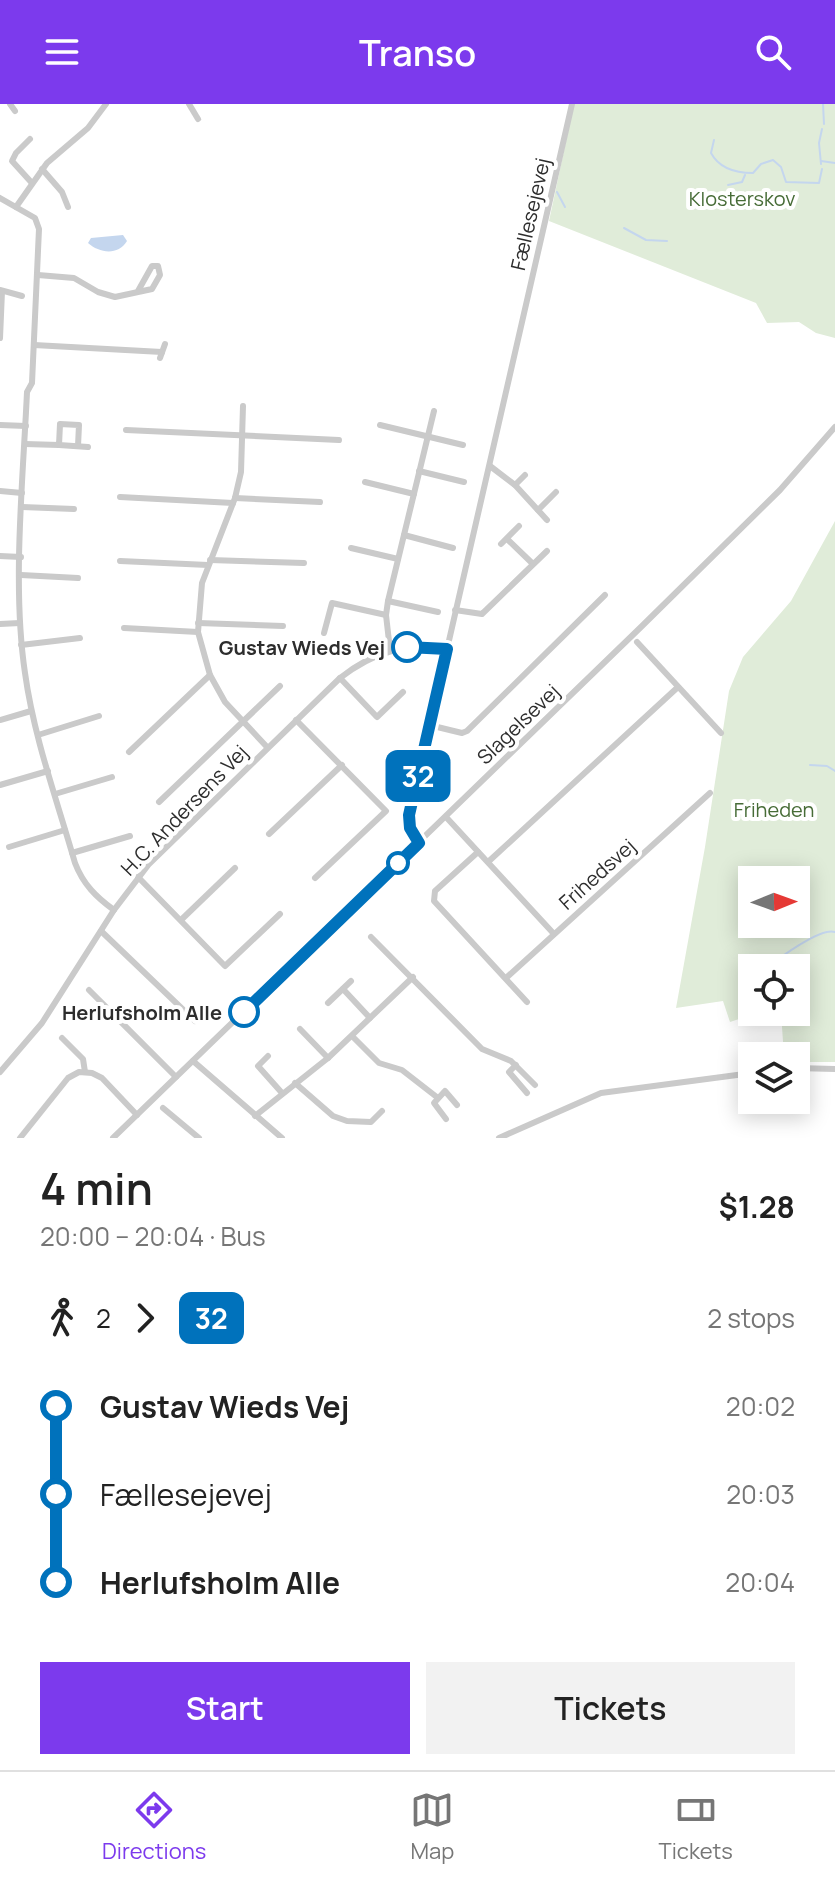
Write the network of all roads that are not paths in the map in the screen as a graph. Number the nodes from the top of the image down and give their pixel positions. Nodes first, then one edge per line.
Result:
1 (10, 104) edge
2 (106, 104) edge
3 (189, 104) edge
4 (572, 104) edge
5 (15, 111) dead end
6 (198, 119) dead end
7 (30, 139) dead end
8 (42, 169) junction
9 (31, 182) junction
10 (0, 198) edge
11 (16, 207) junction
12 (68, 207) dead end
13 (38, 275) junction
14 (1, 291) edge
15 (138, 291) junction
16 (22, 296) dead end
17 (0, 338) edge
18 (165, 344) dead end
19 (34, 345) junction
20 (243, 406) dead end
21 (434, 411) dead end
22 (0, 425) edge
23 (380, 425) dead end
24 (26, 426) junction
25 (835, 427) edge
26 (126, 430) dead end
27 (242, 435) junction
28 (428, 437) junction
29 (339, 440) dead end
30 (25, 444) junction
31 (59, 445) junction
32 (463, 445) dead end
33 (78, 446) junction
34 (88, 447) dead end
35 (490, 466) junction
36 (419, 471) junction
37 (525, 475) dead end
38 (365, 482) dead end
39 (464, 482) dead end
40 (515, 485) junction
41 (0, 491) edge
42 (556, 492) dead end
43 (22, 493) junction
44 (414, 494) junction
45 (120, 497) dead end
46 (234, 501) junction
47 (320, 502) dead end
48 (22, 507) junction
49 (74, 509) dead end
50 (538, 510) junction
51 (547, 520) dead end
52 (519, 526) dead end
53 (404, 535) junction
54 (351, 548) dead end
55 (453, 548) dead end
56 (547, 551) dead end
57 (0, 556) edge
58 (21, 557) junction
59 (398, 559) junction
60 (120, 561) dead end
61 (209, 562) junction
62 (304, 563) dead end
63 (533, 564) junction
64 (21, 575) junction
65 (78, 578) dead end
66 (605, 595) dead end
67 (388, 601) junction
68 (455, 610) junction
69 (438, 612) dead end
70 (386, 615) junction
71 (20, 623) junction
72 (198, 623) junction
73 (0, 624) edge
74 (283, 626) dead end
75 (124, 628) dead end
76 (198, 632) junction
77 (324, 633) dead end
78 (80, 638) dead end
79 (637, 642) dead end
80 (21, 645) junction
81 (447, 649) junction
82 (390, 650) junction
83 (210, 675) junction
84 (340, 678) junction
85 (280, 686) dead end
86 (678, 687) junction
87 (403, 692) dead end
88 (31, 711) junction
89 (99, 716) dead end
90 (0, 720) edge
91 (296, 720) junction
92 (243, 722) junction
93 (429, 725) junction
94 (721, 733) dead end
95 (38, 735) junction
96 (267, 747) junction
97 (129, 752) dead end
98 (342, 765) junction
99 (48, 771) junction
100 (112, 777) dead end
101 (0, 785) edge
102 (710, 793) dead end
103 (55, 794) junction
104 (159, 802) dead end
105 (446, 817) junction
106 (65, 830) junction
107 (269, 834) dead end
108 (130, 836) dead end
109 (419, 843) junction
110 (9, 847) dead end
111 (478, 852) junction
112 (72, 853) junction
113 (488, 862) junction
114 (235, 868) dead end
115 (138, 877) junction
116 (315, 878) dead end
117 (114, 910) junction
118 (280, 914) dead end
119 (181, 920) junction
120 (101, 931) junction
121 (554, 934) junction
122 (371, 937) dead end
123 (413, 977) junction
124 (506, 978) junction
125 (351, 981) dead end
126 (343, 989) junction
127 (89, 990) dead end
128 (527, 1002) dead end
129 (328, 1003) dead end
130 (370, 1018) junction
131 (195, 1021) dead end
132 (300, 1029) dead end
133 (352, 1036) junction
134 (62, 1038) dead end
135 (268, 1056) dead end
136 (328, 1058) junction
137 (193, 1061) junction
138 (516, 1065) junction
139 (810, 1068) edge
140 (835, 1069) edge
141 (0, 1072) edge
142 (85, 1072) junction
143 (738, 1075) edge
144 (176, 1077) junction
145 (295, 1083) junction
146 (535, 1085) dead end
147 (282, 1093) junction
148 (527, 1093) dead end
149 (438, 1098) junction
150 (457, 1105) dead end
151 (163, 1108) dead end
152 (382, 1111) dead end
153 (137, 1115) junction
154 (255, 1116) junction
155 (446, 1119) dead end
156 (20, 1138) edge
157 (113, 1138) edge
158 (199, 1138) edge
159 (282, 1138) edge
160 (499, 1138) edge

1 - 5 street
2 - 8 street
3 - 6 street
4 - 35 street, Fællesejevej
7 - 9 street
8 - 9 street
8 - 12 street
9 - 11 street
10 - 11 street
11 - 13 street
13 - 15 street
13 - 19 street
14 - 16 street
14 - 17 street
15 - 15 street
18 - 19 street
19 - 24 street
20 - 27 street
21 - 28 street
22 - 24 street
23 - 28 street
24 - 30 street
25 - 105 street, Slagelsevej
26 - 27 street
27 - 29 street
27 - 46 street
28 - 32 street
28 - 36 street
30 - 31 street
30 - 43 street
31 - 33 street
31 - 33 street
33 - 34 street
35 - 40 street
35 - 68 street, Fællesejevej
36 - 39 street
36 - 44 street
37 - 40 street
38 - 44 street
40 - 50 street
41 - 43 street
42 - 50 street
43 - 48 street
44 - 53 street
45 - 46 street
46 - 47 street
46 - 61 street
48 - 49 street
48 - 58 street
50 - 51 street
52 - 63 street
53 - 55 street
53 - 59 street
54 - 59 street
56 - 63 street
57 - 58 street
58 - 64 street
59 - 67 street
60 - 61 street
61 - 62 street
61 - 72 street
63 - 68 street
64 - 65 street
64 - 71 street
66 - 93 street
67 - 69 street
67 - 70 street
68 - 81 street, Fællesejevej
70 - 77 street
70 - 82 street
71 - 73 street
71 - 80 street
72 - 74 street
72 - 76 street
75 - 76 street
76 - 83 street
78 - 80 street
79 - 86 street
80 - 88 street
81 - 82 street, H.C. Andersens Vej
81 - 93 street, Fællesejevej
82 - 84 street, H.C. Andersens Vej
83 - 92 street
83 - 97 street
84 - 87 street
84 - 91 street, H.C. Andersens Vej
85 - 92 street
86 - 94 street
86 - 113 street
88 - 90 street
88 - 95 street
89 - 95 street
91 - 96 street, H.C. Andersens Vej
91 - 98 street
92 - 96 street
92 - 104 street
93 - 109 street, Fællesejevej
95 - 99 street
96 - 115 street, H.C. Andersens Vej
98 - 107 street
98 - 116 street
99 - 101 street
99 - 103 street
100 - 103 street
102 - 121 street, Frihedsvej
103 - 106 street
105 - 109 street, Slagelsevej
105 - 111 street
106 - 110 street
106 - 112 street
108 - 112 street
109 - 137 street, Slagelsevej
111 - 113 street
111 - 124 street
112 - 117 street
113 - 121 street
114 - 119 street
115 - 117 street, H.C. Andersens Vej
115 - 119 street
117 - 120 street, H.C. Andersens Vej
118 - 119 street
120 - 131 street
120 - 141 street, H.C. Andersens Vej
121 - 124 street, Frihedsvej
122 - 123 street
123 - 130 street
123 - 138 street
124 - 128 street
125 - 126 street
126 - 129 street
126 - 130 street
127 - 144 street
130 - 133 street
132 - 136 street
133 - 136 street
133 - 149 street
134 - 142 street
135 - 147 street
136 - 145 street
137 - 144 street, Slagelsevej
137 - 154 street
138 - 146 street
138 - 148 street
139 - 140 street
142 - 153 street
142 - 156 street
143 - 160 street
144 - 153 street, Slagelsevej
145 - 147 street
145 - 152 street
147 - 154 street
149 - 150 street
149 - 155 street
151 - 158 street
153 - 157 street, Slagelsevej
154 - 159 street

